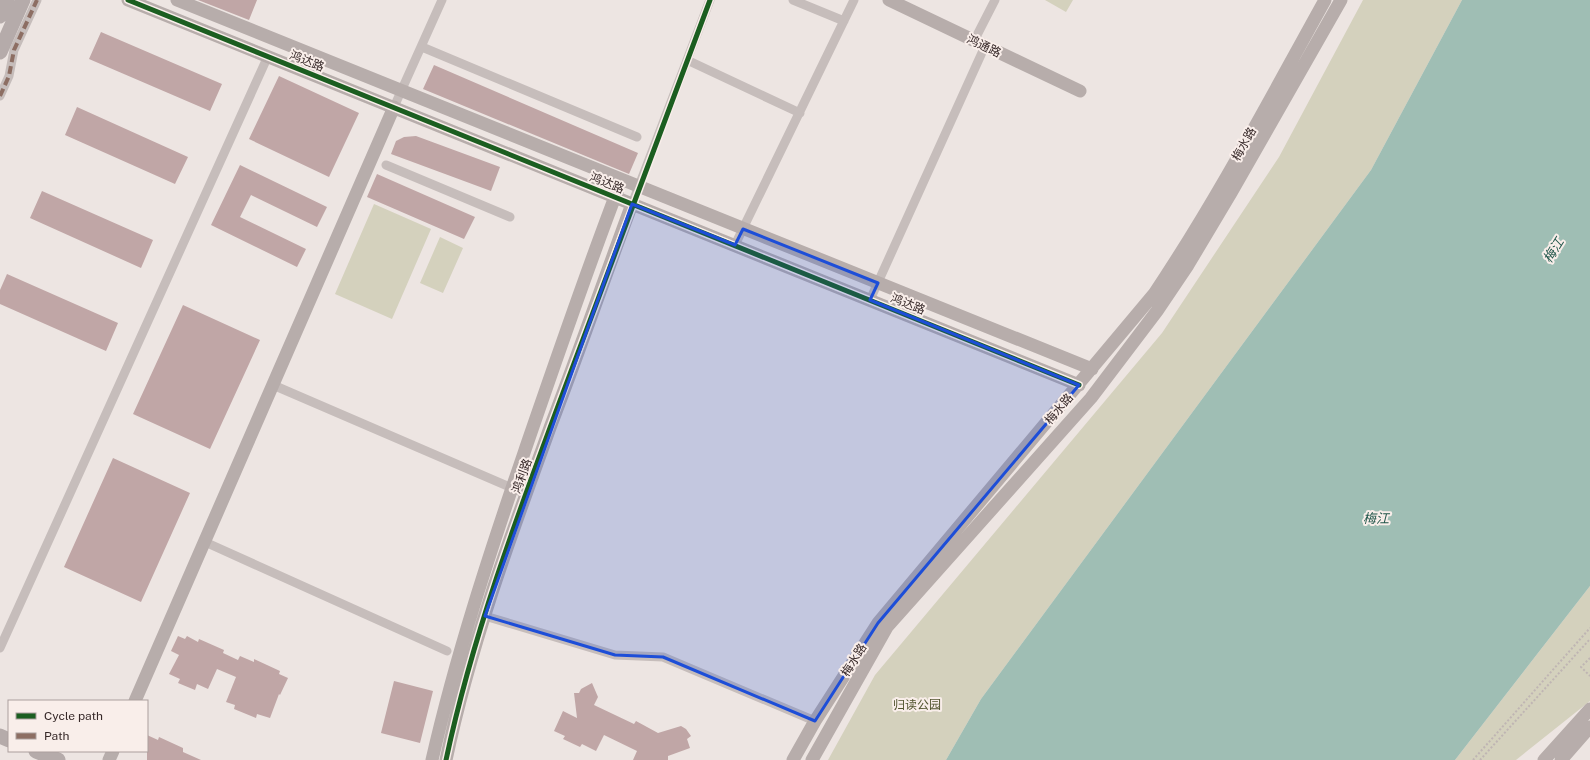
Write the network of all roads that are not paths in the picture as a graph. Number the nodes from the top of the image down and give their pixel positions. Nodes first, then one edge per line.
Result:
1 (7, 0) edge
2 (23, 0) edge
3 (37, 0) edge
4 (128, 0) edge
5 (177, 0) edge
6 (442, 0) edge
7 (710, 0) edge
8 (793, 0) edge
9 (854, 0) edge
10 (889, 0) edge
11 (995, 0) edge
12 (1325, 0) edge
13 (1341, 0) edge
14 (0, 16) edge
15 (844, 21) junction
16 (979, 43) junction
17 (422, 47) junction
18 (0, 52) edge
19 (268, 56) junction
20 (687, 60) junction
21 (402, 91) junction
22 (1080, 91) dead end
23 (0, 96) edge
24 (394, 107) junction
25 (800, 113) junction
26 (638, 137) dead end
27 (386, 165) dead end
28 (622, 180) junction
29 (639, 186) junction
30 (615, 197) junction
31 (632, 204) junction
32 (510, 217) dead end
33 (743, 229) junction
34 (735, 245) junction
35 (878, 283) junction
36 (870, 300) junction
37 (1092, 370) junction
38 (273, 385) junction
39 (1079, 385) junction
40 (512, 488) junction
41 (526, 494) junction
42 (205, 542) junction
43 (485, 616) junction
44 (0, 648) edge
45 (447, 651) dead end
46 (135, 700) edge
47 (1590, 708) edge
48 (815, 721) junction
49 (1590, 727) edge
50 (38, 752) edge
51 (58, 760) edge
52 (432, 760) edge
53 (446, 760) edge
54 (793, 760) edge
55 (812, 760) edge
56 (1544, 760) edge
57 (1562, 760) edge

1 - 14 main road
2 - 18 main road
3 - 23 street
4 - 19 street, 鸿达路
5 - 21 street, 鸿达路
6 - 17 street
7 - 20 street
8 - 15 street
9 - 15 street
10 - 16 street, 鸿通路
11 - 16 street
12 - 37 street, 梅水路
13 - 55 street, 梅水路
15 - 25 street
16 - 22 street, 鸿通路
16 - 35 street
17 - 21 street
17 - 26 street
19 - 24 street, 鸿达路
19 - 44 street
20 - 25 street
20 - 29 street
21 - 24 street
21 - 28 street, 鸿达路
24 - 30 street, 鸿达路
24 - 38 street
25 - 33 street
27 - 32 street
28 - 29 street, 鸿达路
28 - 30 street, 鸿利路
29 - 31 street
29 - 33 street, 鸿达路
30 - 31 street, 鸿达路
30 - 40 street, 鸿利路
31 - 34 street, 鸿达路
31 - 41 street, 鸿利路
33 - 34 street
33 - 35 street, 鸿达路
34 - 36 street, 鸿达路
35 - 36 street
35 - 37 street, 鸿达路
36 - 39 street, 鸿达路
37 - 39 street, 梅水路
38 - 40 street
38 - 42 street
39 - 48 street, 梅水路
40 - 41 street
40 - 52 street, 鸿利路
41 - 43 street, 鸿利路
42 - 45 street
42 - 46 street
43 - 48 street
43 - 53 street, 鸿利路
47 - 56 street
48 - 54 street, 梅水路
49 - 57 street
50 - 51 main road

